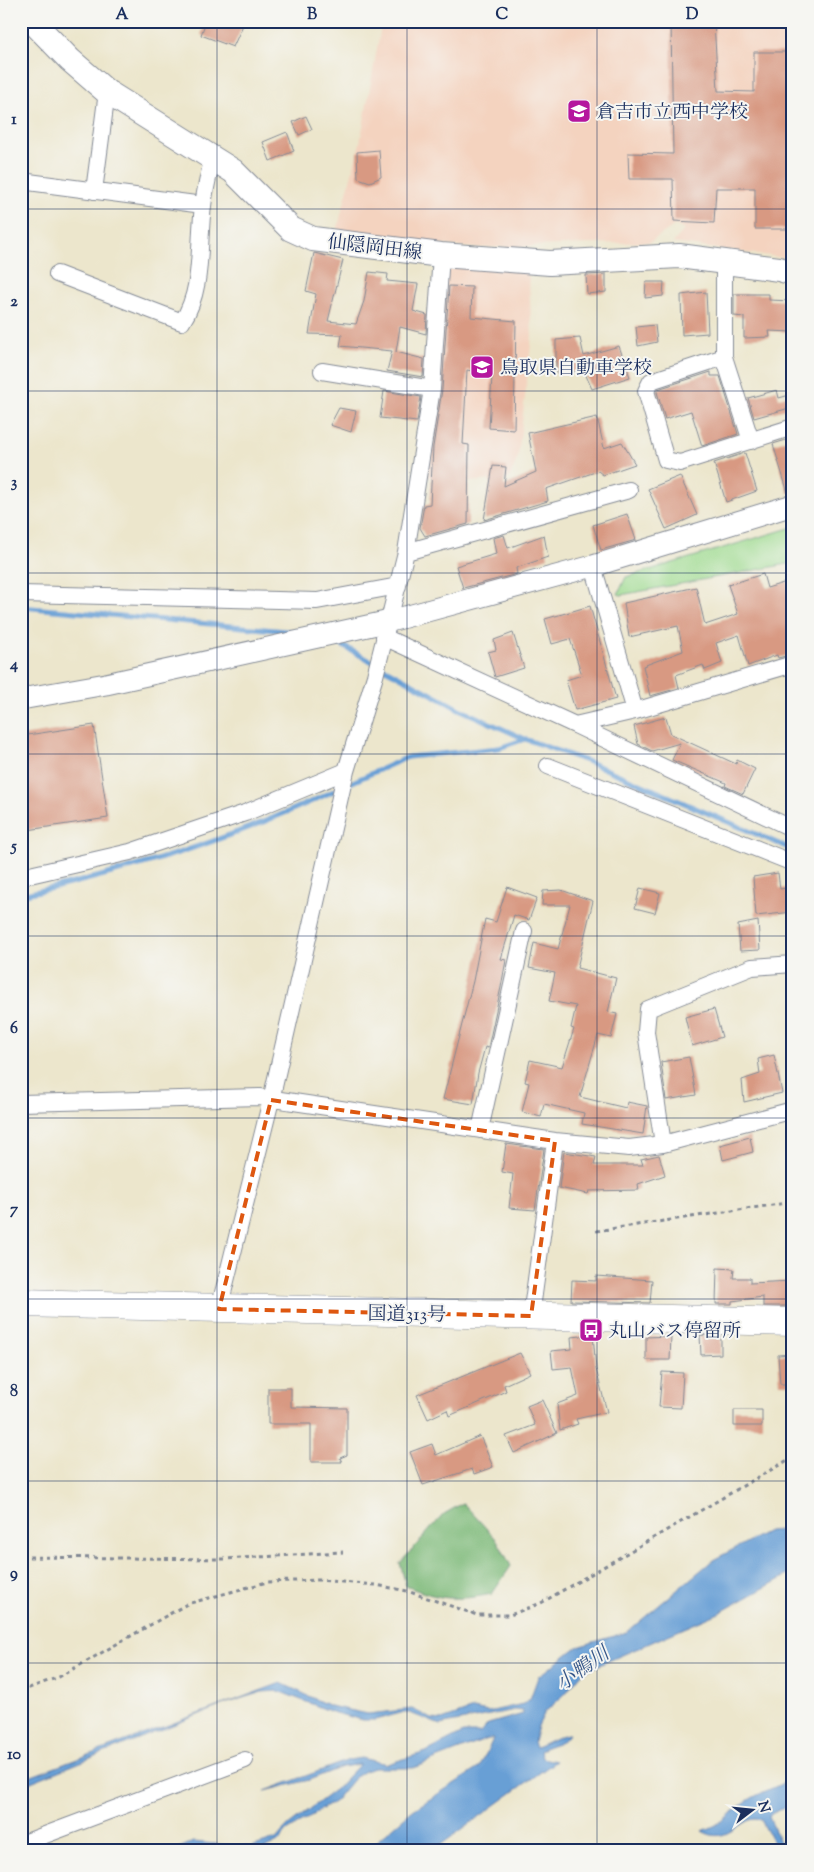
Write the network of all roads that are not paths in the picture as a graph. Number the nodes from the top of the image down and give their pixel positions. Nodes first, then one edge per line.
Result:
1 (32, 21) edge
2 (108, 92) junction
3 (212, 156) junction
4 (21, 180) edge
5 (94, 191) junction
6 (203, 205) junction
7 (441, 255) junction
8 (724, 261) junction
9 (793, 273) edge
10 (56, 274) dead end
11 (724, 357) junction
12 (322, 371) dead end
13 (432, 389) junction
14 (793, 427) edge
15 (751, 440) junction
16 (629, 490) dead end
17 (793, 505) edge
18 (406, 552) junction
19 (593, 566) junction
20 (398, 586) junction
21 (21, 594) edge
22 (387, 629) junction
23 (793, 664) edge
24 (21, 699) edge
25 (635, 711) junction
26 (575, 725) junction
27 (548, 766) dead end
28 (345, 775) junction
29 (793, 829) edge
30 (793, 863) edge
31 (21, 877) edge
32 (524, 931) dead end
33 (793, 964) edge
34 (271, 1100) junction
35 (21, 1103) edge
36 (793, 1110) edge
37 (480, 1130) junction
38 (555, 1141) junction
39 (663, 1144) junction
40 (21, 1303) edge
41 (219, 1309) junction
42 (530, 1316) junction
43 (793, 1322) edge
44 (245, 1760) dead end
45 (21, 1844) edge

1 - 2 main road, 仙隠岡田線
2 - 3 main road, 仙隠岡田線
2 - 5 street
3 - 6 street
3 - 7 main road, 仙隠岡田線
4 - 5 street
5 - 6 street
6 - 10 street
7 - 8 main road, 仙隠岡田線
7 - 13 street
8 - 9 main road, 仙隠岡田線
8 - 11 street
11 - 15 street
11 - 15 street
12 - 13 street
13 - 18 street
14 - 15 street
16 - 18 street
17 - 19 street
18 - 20 street
19 - 22 street
19 - 25 street
20 - 21 street
20 - 22 street
22 - 24 street
22 - 26 street
22 - 28 street
23 - 25 street
25 - 26 street
26 - 29 street
27 - 30 street
28 - 31 street
28 - 34 street
32 - 37 street
33 - 39 street
34 - 35 street
34 - 37 street
34 - 41 street
36 - 39 street
37 - 38 street
38 - 39 street
38 - 42 street
40 - 41 highway, 国道313号
41 - 42 highway, 国道313号
42 - 43 highway, 国道313号
44 - 45 street

